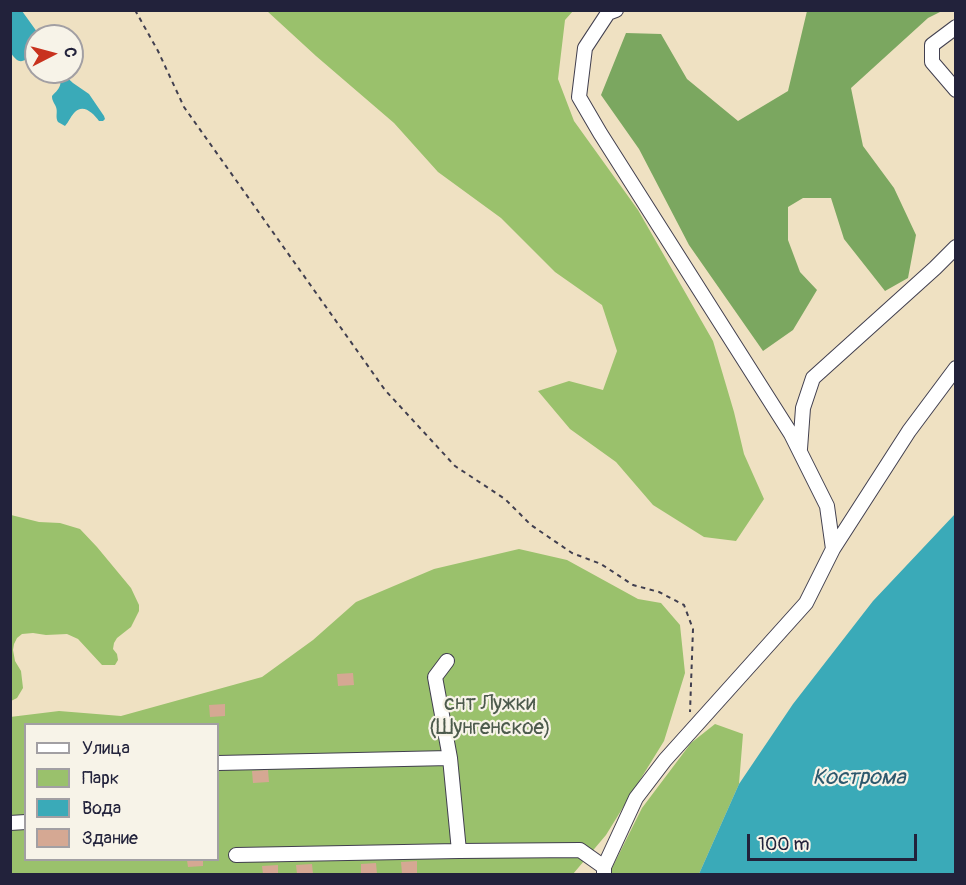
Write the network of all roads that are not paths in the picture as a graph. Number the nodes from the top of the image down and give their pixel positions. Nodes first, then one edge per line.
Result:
1 (616, 10) edge
2 (956, 27) edge
3 (956, 90) edge
4 (956, 247) edge
5 (956, 368) edge
6 (800, 451) junction
7 (833, 549) junction
8 (447, 661) dead end
9 (450, 758) junction
10 (219, 763) edge
11 (459, 851) junction
12 (236, 855) dead end
13 (604, 871) edge

1 - 6 street
2 - 3 street
4 - 6 street
5 - 7 street
6 - 7 street
7 - 13 street
8 - 9 street
9 - 10 street
9 - 11 street
11 - 12 street
11 - 13 street

